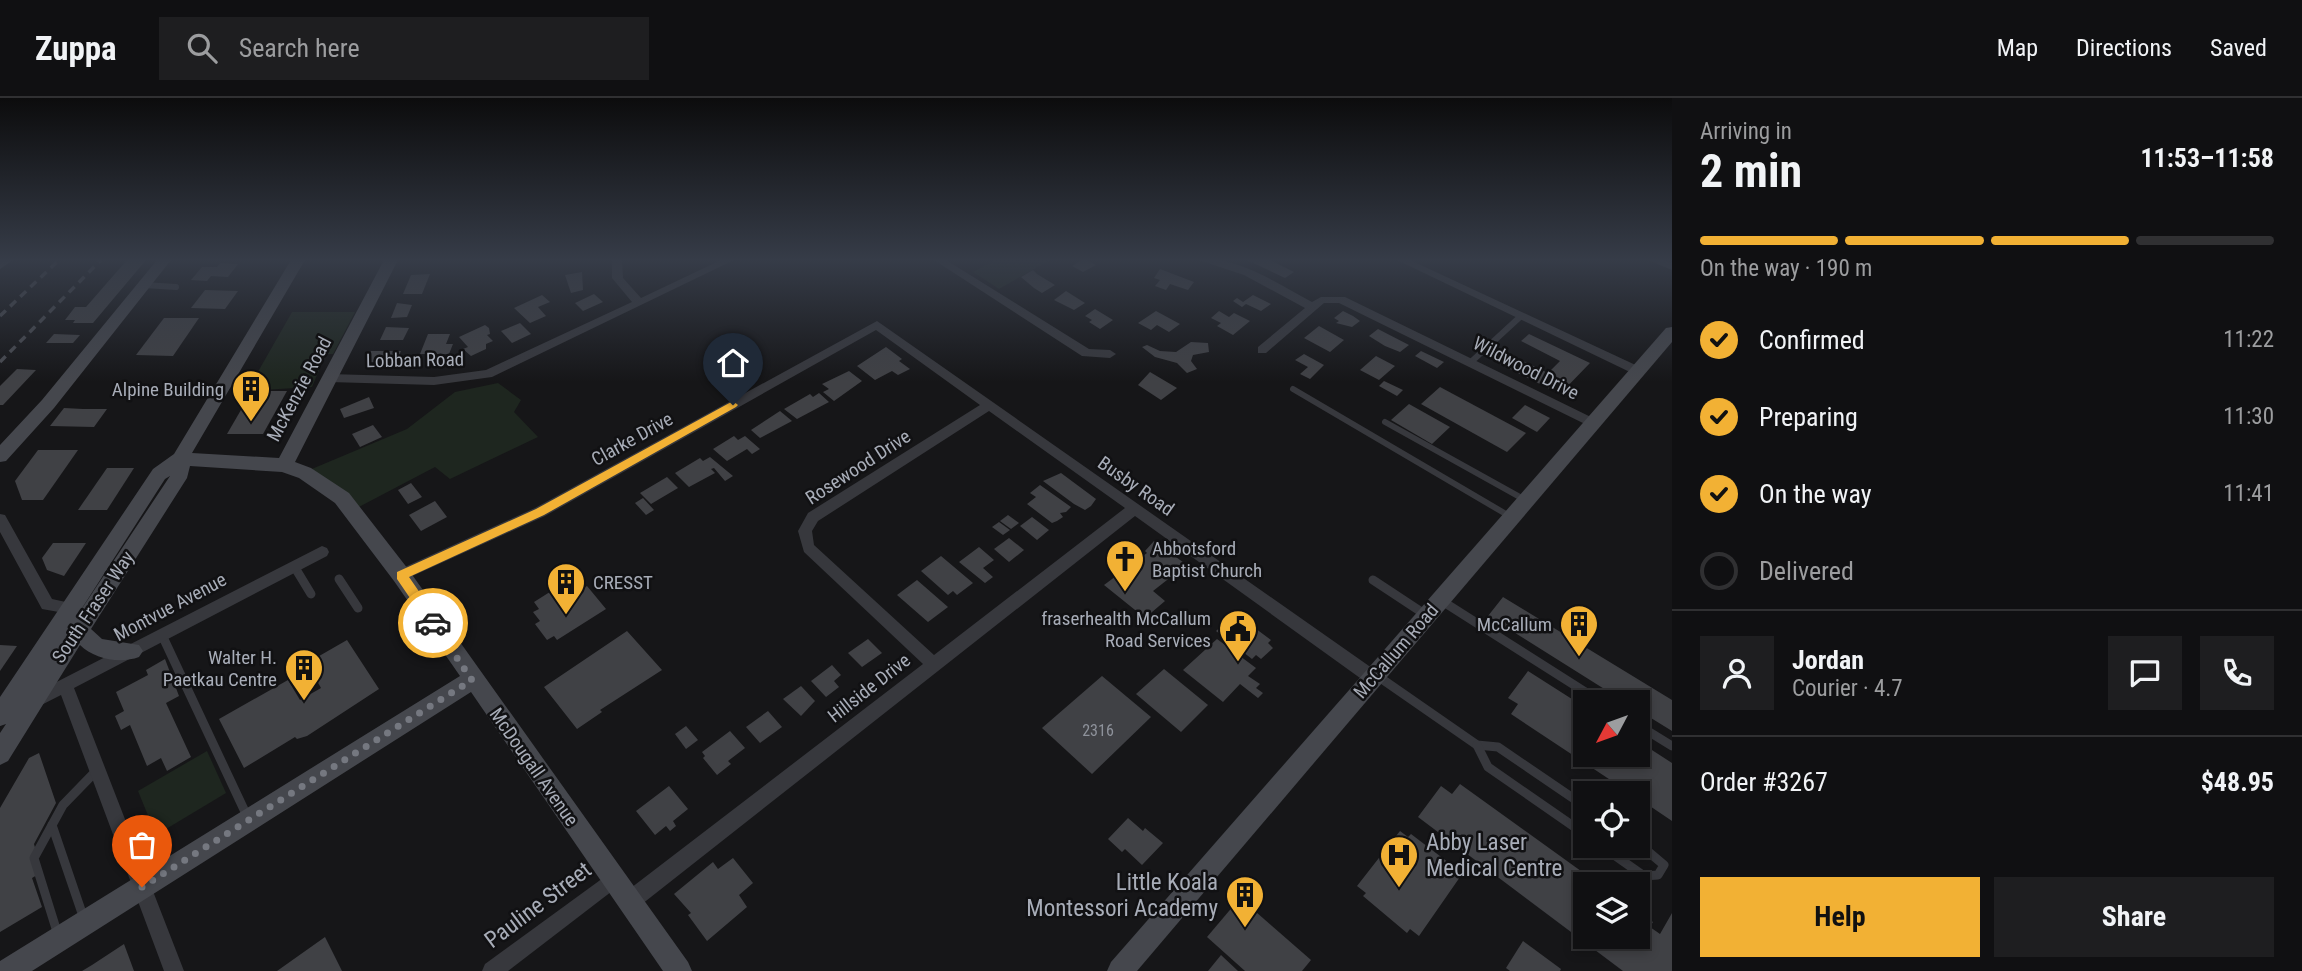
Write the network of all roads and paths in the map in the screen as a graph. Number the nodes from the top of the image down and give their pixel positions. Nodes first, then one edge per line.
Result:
1 (131, 301) edge
2 (273, 301) edge
3 (370, 301) edge
4 (1004, 301) edge
5 (1299, 301) edge
6 (1321, 301) edge
7 (1345, 301) edge
8 (1489, 301) edge
9 (639, 302) edge
10 (1311, 307) junction
11 (1521, 316) junction
12 (877, 325) joint
13 (1672, 332) edge
14 (1262, 350) dead end
15 (1106, 354) dead end
16 (1471, 362) junction
17 (1638, 371) junction
18 (329, 378) junction
19 (1293, 389) dead end
20 (989, 405) junction
21 (1385, 422) dead end
22 (1593, 424) junction
23 (0, 456) edge
24 (180, 459) junction
25 (284, 465) junction
26 (1135, 508) junction
27 (1519, 509) junction
28 (0, 519) edge
29 (322, 552) dead end
30 (294, 566) junction
31 (401, 575) junction
32 (339, 579) dead end
33 (1373, 580) dead end
34 (311, 594) dead end
35 (1433, 607) junction
36 (70, 608) junction
37 (358, 608) dead end
38 (78, 629) junction
39 (162, 635) junction
40 (132, 651) junction
41 (933, 664) junction
42 (1374, 676) junction
43 (472, 680) junction
44 (65, 686) junction
45 (1580, 690) edge
46 (30, 704) junction
47 (0, 718) edge
48 (1650, 732) edge
49 (1477, 745) junction
50 (1672, 746) edge
51 (0, 754) edge
52 (97, 770) junction
53 (1573, 798) edge
54 (249, 820) junction
55 (52, 825) junction
56 (1573, 826) edge
57 (1650, 853) edge
58 (1618, 858) edge
59 (614, 879) junction
60 (142, 887) junction
61 (630, 901) junction
62 (85, 923) junction
63 (59, 939) junction
64 (8, 971) edge
65 (174, 971) edge
66 (492, 971) edge
67 (679, 971) edge
68 (1119, 971) edge

1 - 23 main road
2 - 24 main road, South Fraser Way
3 - 18 main road, McKenzie Road
4 - 15 street
5 - 10 street
6 - 10 street, Wildwood Drive
7 - 16 street, Wildwood Drive
8 - 11 street
9 - 18 street, Lobban Road
10 - 14 street, Wildwood Drive
11 - 16 lane
11 - 17 street
12 - 20 street, Busby Road
12 - 31 street, Clarke Drive
13 - 17 main road, McCallum Road
16 - 22 street, Wildwood Drive
17 - 22 main road, McCallum Road
18 - 25 main road, McKenzie Road
19 - 27 lane
20 - 26 street, Busby Road
20 - 41 street, Rosewood Drive
21 - 27 lane
22 - 27 main road, McCallum Road
24 - 25 main road, McDougall Avenue
24 - 36 main road, South Fraser Way
24 - 38 main road, South Fraser Way
25 - 31 main road, McDougall Avenue
26 - 41 street, Hillside Drive
26 - 42 street, Busby Road
27 - 35 main road, McCallum Road
28 - 36 street
29 - 30 street, Montvue Avenue
30 - 34 lane
30 - 39 street, Montvue Avenue
31 - 43 main road, McDougall Avenue
32 - 37 lane
33 - 35 lane
35 - 42 main road, McCallum Road
35 - 45 lane
36 - 47 main road, South Fraser Way
38 - 40 main road
38 - 46 main road, South Fraser Way
39 - 40 street, Montvue Avenue
39 - 54 lane
40 - 44 street, Montvue Avenue
41 - 61 street, Hillside Drive
42 - 49 lane
42 - 68 main road, McCallum Road
43 - 54 main road
43 - 59 main road, McDougall Avenue
44 - 46 street, Montvue Avenue
44 - 52 street
46 - 47 street, Montvue Avenue
46 - 51 main road, South Fraser Way
48 - 50 lane
49 - 53 lane
49 - 56 lane
52 - 55 lane
52 - 60 street
54 - 60 main road
55 - 62 lane
55 - 63 lane
57 - 58 lane
59 - 61 main road, McDougall Avenue
59 - 66 street, Pauline Street
60 - 62 main road
60 - 65 street
61 - 67 main road, McDougall Avenue
62 - 63 main road
63 - 64 main road

